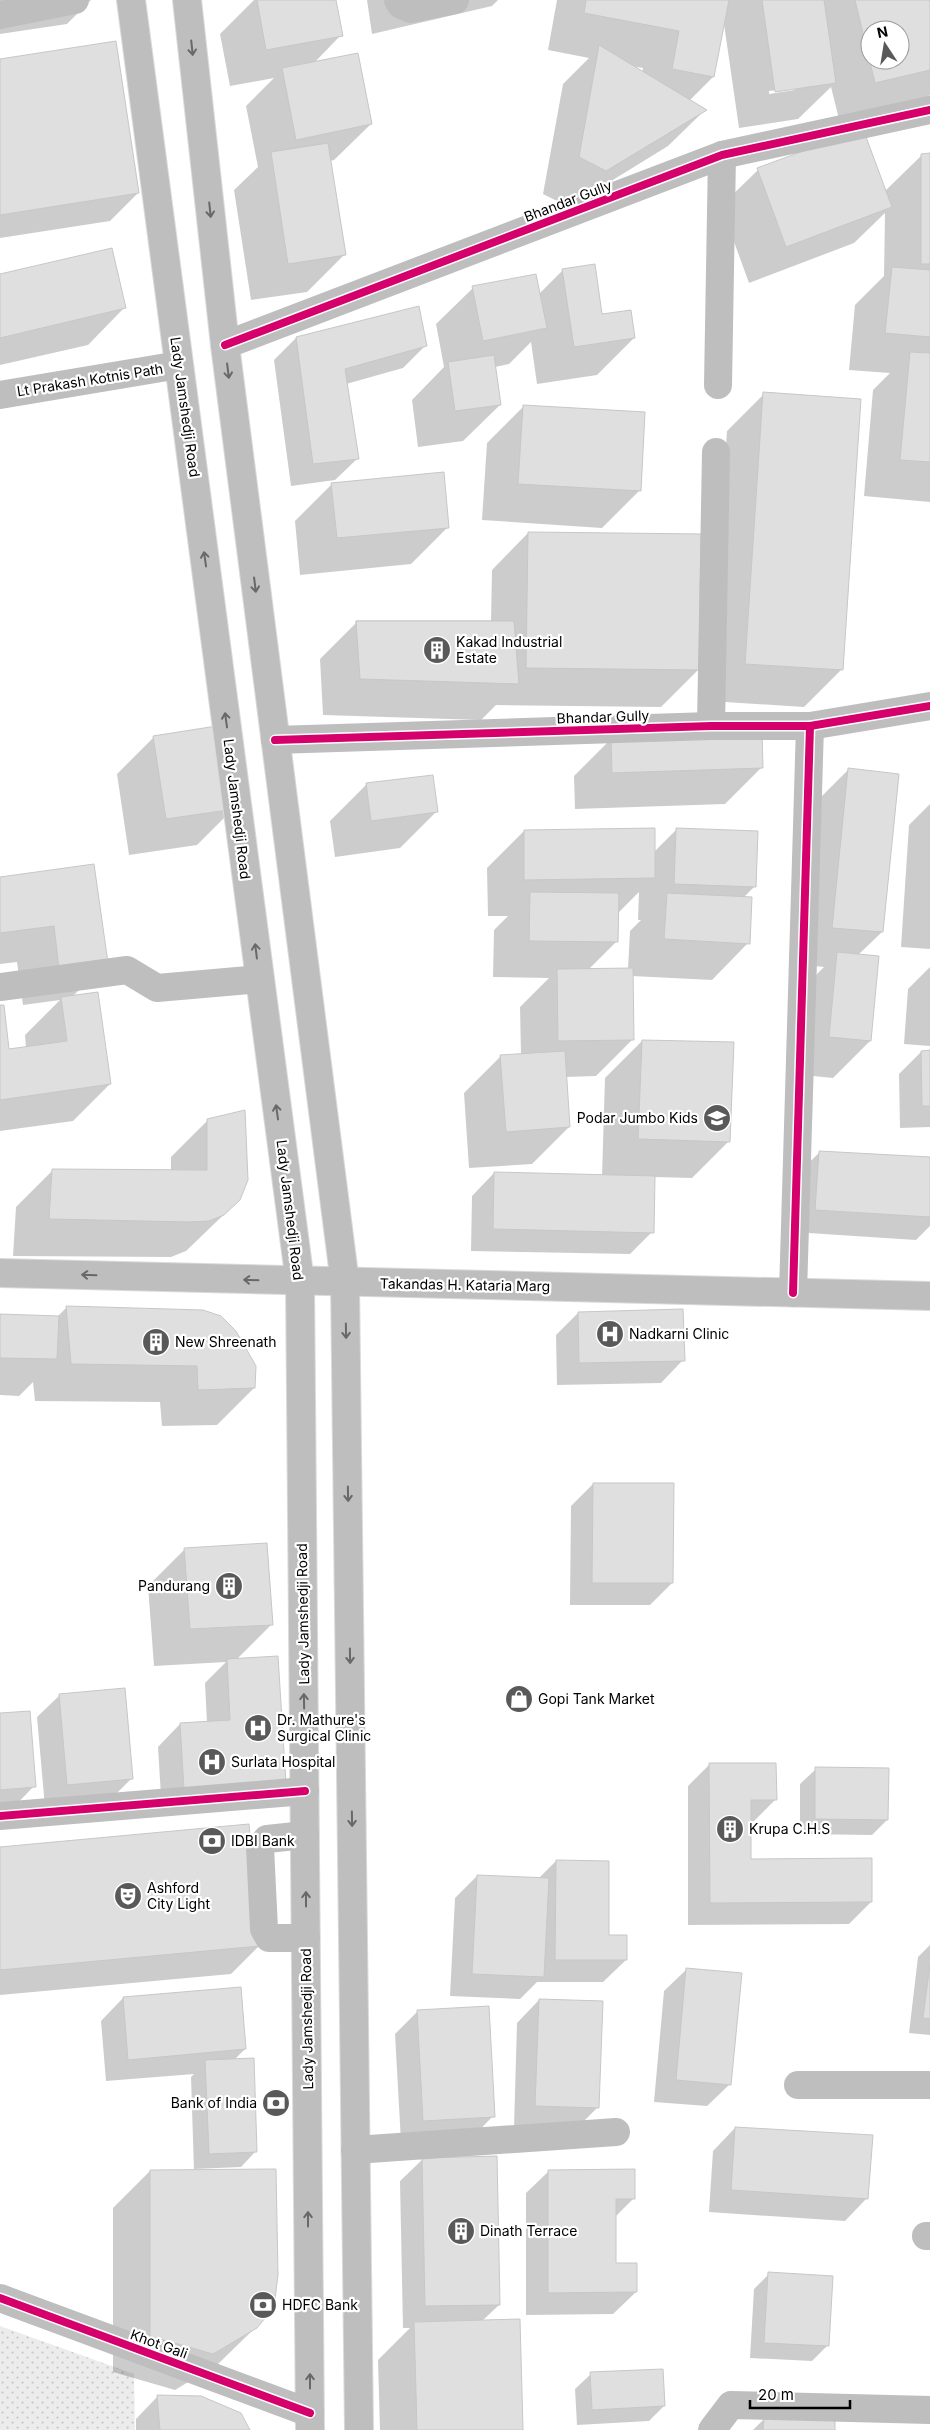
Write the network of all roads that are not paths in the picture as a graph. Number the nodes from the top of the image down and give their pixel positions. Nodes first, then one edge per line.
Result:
1 (75, 0) edge
2 (131, 0) edge
3 (187, 0) edge
4 (398, 0) edge
5 (455, 0) edge
6 (0, 15) edge
7 (930, 110) edge
8 (722, 156) junction
9 (224, 345) junction
10 (179, 365) junction
11 (718, 385) dead end
12 (0, 395) edge
13 (716, 452) dead end
14 (930, 706) edge
15 (710, 726) junction
16 (810, 726) junction
17 (276, 740) junction
18 (260, 979) junction
19 (0, 987) edge
20 (0, 1273) edge
21 (300, 1282) junction
22 (345, 1283) junction
23 (792, 1293) junction
24 (930, 1296) edge
25 (305, 1791) junction
26 (0, 1816) edge
27 (305, 1835) junction
28 (306, 1938) junction
29 (798, 2085) dead end
30 (930, 2085) edge
31 (616, 2132) dead end
32 (355, 2150) junction
33 (0, 2298) edge
34 (930, 2410) edge
35 (310, 2421) edge
36 (358, 2430) edge
37 (712, 2430) edge

1 - 6 main road
2 - 10 main road, Lady Jamshedji Road
3 -> 9 main road
4 - 5 main road
7 - 8 main road, Bhandar Gully
8 - 9 main road, Bhandar Gully
8 - 11 main road
9 -> 17 main road
10 - 12 main road, Lt Prakash Kotnis Path
18 -> 10 main road, Lady Jamshedji Road
13 - 15 main road
14 - 16 main road, Bhandar Gully
15 - 16 main road, Bhandar Gully
15 - 17 main road, Bhandar Gully
16 - 23 main road
17 - 22 main road
18 - 19 main road
21 -> 18 main road, Lady Jamshedji Road
21 -> 20 main road, Takandas H. Kataria Marg
21 - 22 main road, Takandas H. Kataria Marg
25 -> 21 main road, Lady Jamshedji Road
22 - 23 main road, Takandas H. Kataria Marg
22 -> 32 main road
23 - 24 main road, Takandas H. Kataria Marg
25 - 26 main road
25 - 27 main road, Lady Jamshedji Road
28 -> 27 main road, Lady Jamshedji Road
27 - 28 main road
35 -> 28 main road, Lady Jamshedji Road
29 - 30 main road
31 - 32 main road
32 - 36 main road
33 - 35 main road, Khot Gali
34 - 37 main road

